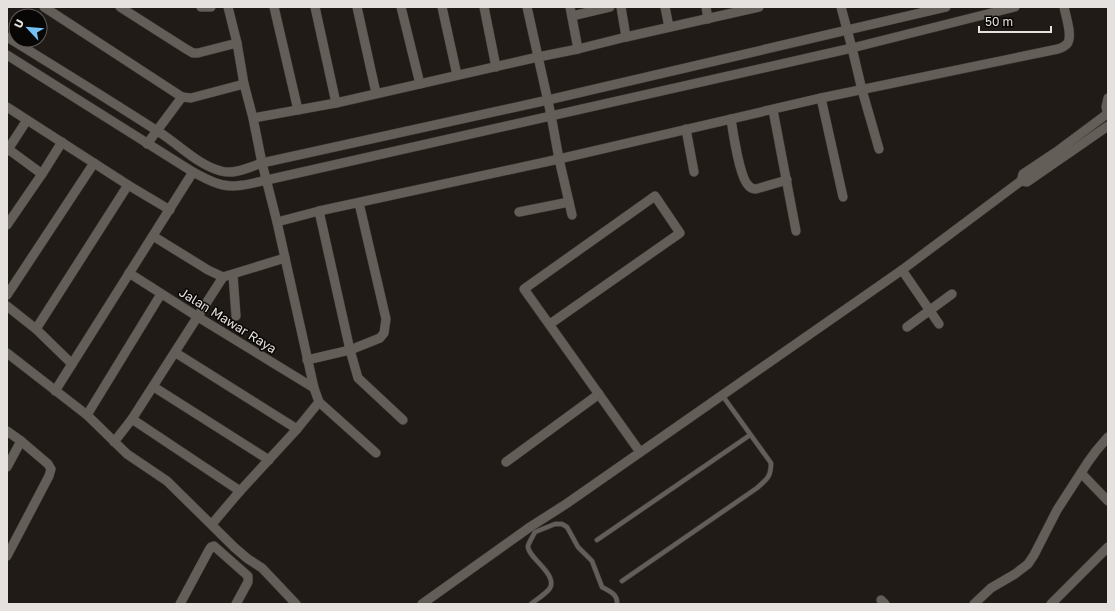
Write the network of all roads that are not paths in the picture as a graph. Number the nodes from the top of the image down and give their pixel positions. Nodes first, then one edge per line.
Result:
1 (120, 7) edge
2 (201, 7) edge
3 (211, 7) edge
4 (228, 7) edge
5 (274, 7) edge
6 (315, 7) edge
7 (357, 7) edge
8 (401, 7) edge
9 (442, 7) edge
10 (484, 7) edge
11 (527, 7) edge
12 (610, 7) edge
13 (621, 7) edge
14 (665, 7) edge
15 (706, 7) edge
16 (841, 7) edge
17 (946, 7) edge
18 (1015, 7) edge
19 (1064, 7) edge
20 (48, 8) edge
21 (755, 8) edge
22 (571, 11) edge
23 (708, 19) junction
24 (669, 27) junction
25 (847, 30) junction
26 (7, 37) edge
27 (626, 37) junction
28 (237, 43) junction
29 (852, 48) junction
30 (578, 49) junction
31 (7, 55) edge
32 (538, 57) junction
33 (496, 67) junction
34 (458, 75) junction
35 (244, 84) junction
36 (420, 84) junction
37 (862, 90) junction
38 (376, 94) junction
39 (182, 98) junction
40 (821, 98) junction
41 (1108, 98) edge
42 (548, 100) junction
43 (336, 103) junction
44 (7, 107) edge
45 (298, 110) junction
46 (773, 110) junction
47 (551, 115) junction
48 (1108, 115) edge
49 (253, 118) junction
50 (731, 119) junction
51 (27, 120) junction
52 (1108, 126) edge
53 (686, 129) junction
54 (157, 132) junction
55 (62, 142) junction
56 (148, 144) junction
57 (879, 149) dead end
58 (8, 150) edge
59 (559, 159) junction
60 (94, 163) junction
61 (262, 163) junction
62 (194, 172) junction
63 (694, 172) dead end
64 (42, 174) junction
65 (267, 180) junction
66 (787, 180) junction
67 (1021, 181) junction
68 (128, 185) junction
69 (843, 197) dead end
70 (569, 202) junction
71 (359, 203) junction
72 (170, 210) junction
73 (319, 212) junction
74 (519, 212) dead end
75 (572, 215) dead end
76 (277, 222) junction
77 (7, 225) edge
78 (796, 231) dead end
79 (153, 236) junction
80 (285, 258) junction
81 (902, 270) junction
82 (129, 273) junction
83 (233, 275) junction
84 (223, 277) junction
85 (161, 294) junction
86 (952, 294) dead end
87 (7, 295) edge
88 (7, 306) edge
89 (930, 310) junction
90 (236, 316) dead end
91 (198, 317) junction
92 (550, 324) junction
93 (939, 324) dead end
94 (907, 327) dead end
95 (36, 330) junction
96 (350, 350) junction
97 (7, 352) edge
98 (176, 353) junction
99 (307, 360) junction
100 (72, 364) junction
101 (154, 387) junction
102 (314, 388) junction
103 (55, 391) junction
104 (599, 394) junction
105 (722, 395) junction
106 (319, 402) junction
107 (87, 416) junction
108 (132, 419) junction
109 (404, 420) dead end
110 (296, 429) junction
111 (7, 431) edge
112 (750, 435) junction
113 (1108, 437) edge
114 (21, 441) junction
115 (114, 442) junction
116 (640, 452) junction
117 (376, 453) dead end
118 (269, 460) junction
119 (506, 462) dead end
120 (7, 467) edge
121 (1081, 473) junction
122 (240, 491) junction
123 (1108, 501) edge
124 (212, 524) junction
125 (533, 529) junction
126 (597, 540) dead end
127 (1108, 547) edge
128 (7, 556) edge
129 (622, 581) dead end
130 (180, 604) edge
131 (236, 604) edge
132 (296, 604) edge
133 (422, 604) edge
134 (531, 604) edge
135 (616, 604) edge
136 (974, 604) edge
137 (1051, 604) edge

1 - 28 street
2 - 3 street
4 - 28 street
5 - 45 street
6 - 43 street
7 - 38 street
8 - 36 street
9 - 34 street
10 - 33 street
11 - 32 street
12 - 22 street
13 - 27 street
14 - 24 street
15 - 23 street
16 - 25 street
17 - 25 street
18 - 29 street
19 - 37 street
20 - 39 street
21 - 23 street
22 - 30 street
23 - 24 street
24 - 27 street
25 - 29 street
25 - 42 street
26 - 54 street
27 - 30 street
28 - 35 street
29 - 37 street
29 - 47 street
30 - 32 street
31 - 56 street
32 - 33 street
32 - 42 street
33 - 34 street
34 - 36 street
35 - 39 street
35 - 49 street
36 - 38 street
37 - 40 street
37 - 57 street
38 - 43 street
39 - 54 street
40 - 46 street
40 - 69 street
41 - 48 street
42 - 47 street
42 - 61 street
43 - 45 street
44 - 51 street
45 - 49 street
46 - 50 street
46 - 66 street
47 - 59 street
47 - 65 street
48 - 67 street
49 - 61 street
50 - 53 street
50 - 66 street
51 - 55 street
51 - 58 street
52 - 67 street
53 - 59 street
53 - 63 street
54 - 56 street
54 - 61 street
55 - 60 street
55 - 64 street
56 - 62 street
58 - 64 street
59 - 70 street
59 - 71 street
60 - 68 street
60 - 87 street
61 - 65 street
62 - 65 street
62 - 72 street
64 - 77 street
65 - 76 street
66 - 78 street
67 - 81 street
68 - 72 street
68 - 95 street
70 - 74 street
70 - 75 street
71 - 73 street
71 - 96 street
72 - 79 street
73 - 76 street
73 - 96 street
76 - 80 street
79 - 82 street
79 - 84 street
80 - 83 street
80 - 99 street
81 - 89 street
81 - 105 street
82 - 85 street, Jalan Mawar Raya
82 - 100 street
83 - 84 street
83 - 90 street
84 - 91 street
85 - 91 street, Jalan Mawar Raya
85 - 107 street
86 - 89 street
88 - 95 street
89 - 93 street
89 - 94 street
91 - 98 street
91 - 102 street, Jalan Mawar Raya
92 - 92 street
92 - 104 street
95 - 100 street
96 - 99 street
96 - 109 street
97 - 103 street
98 - 101 street
98 - 110 street
99 - 102 street
100 - 103 street
101 - 108 street
101 - 118 street
102 - 106 street
103 - 107 street
104 - 116 street
104 - 119 street
105 - 112 lane
105 - 116 street
106 - 110 street
106 - 117 street
107 - 115 street
108 - 115 street
108 - 122 street
110 - 118 street
111 - 114 street
112 - 126 lane
112 - 129 lane
113 - 121 street
114 - 120 street
114 - 128 street
115 - 124 street
116 - 125 street
118 - 122 street
121 - 123 street
121 - 136 street
122 - 124 street
124 - 132 street
125 - 133 street
125 - 134 lane
125 - 135 lane
127 - 137 street
130 - 131 street

